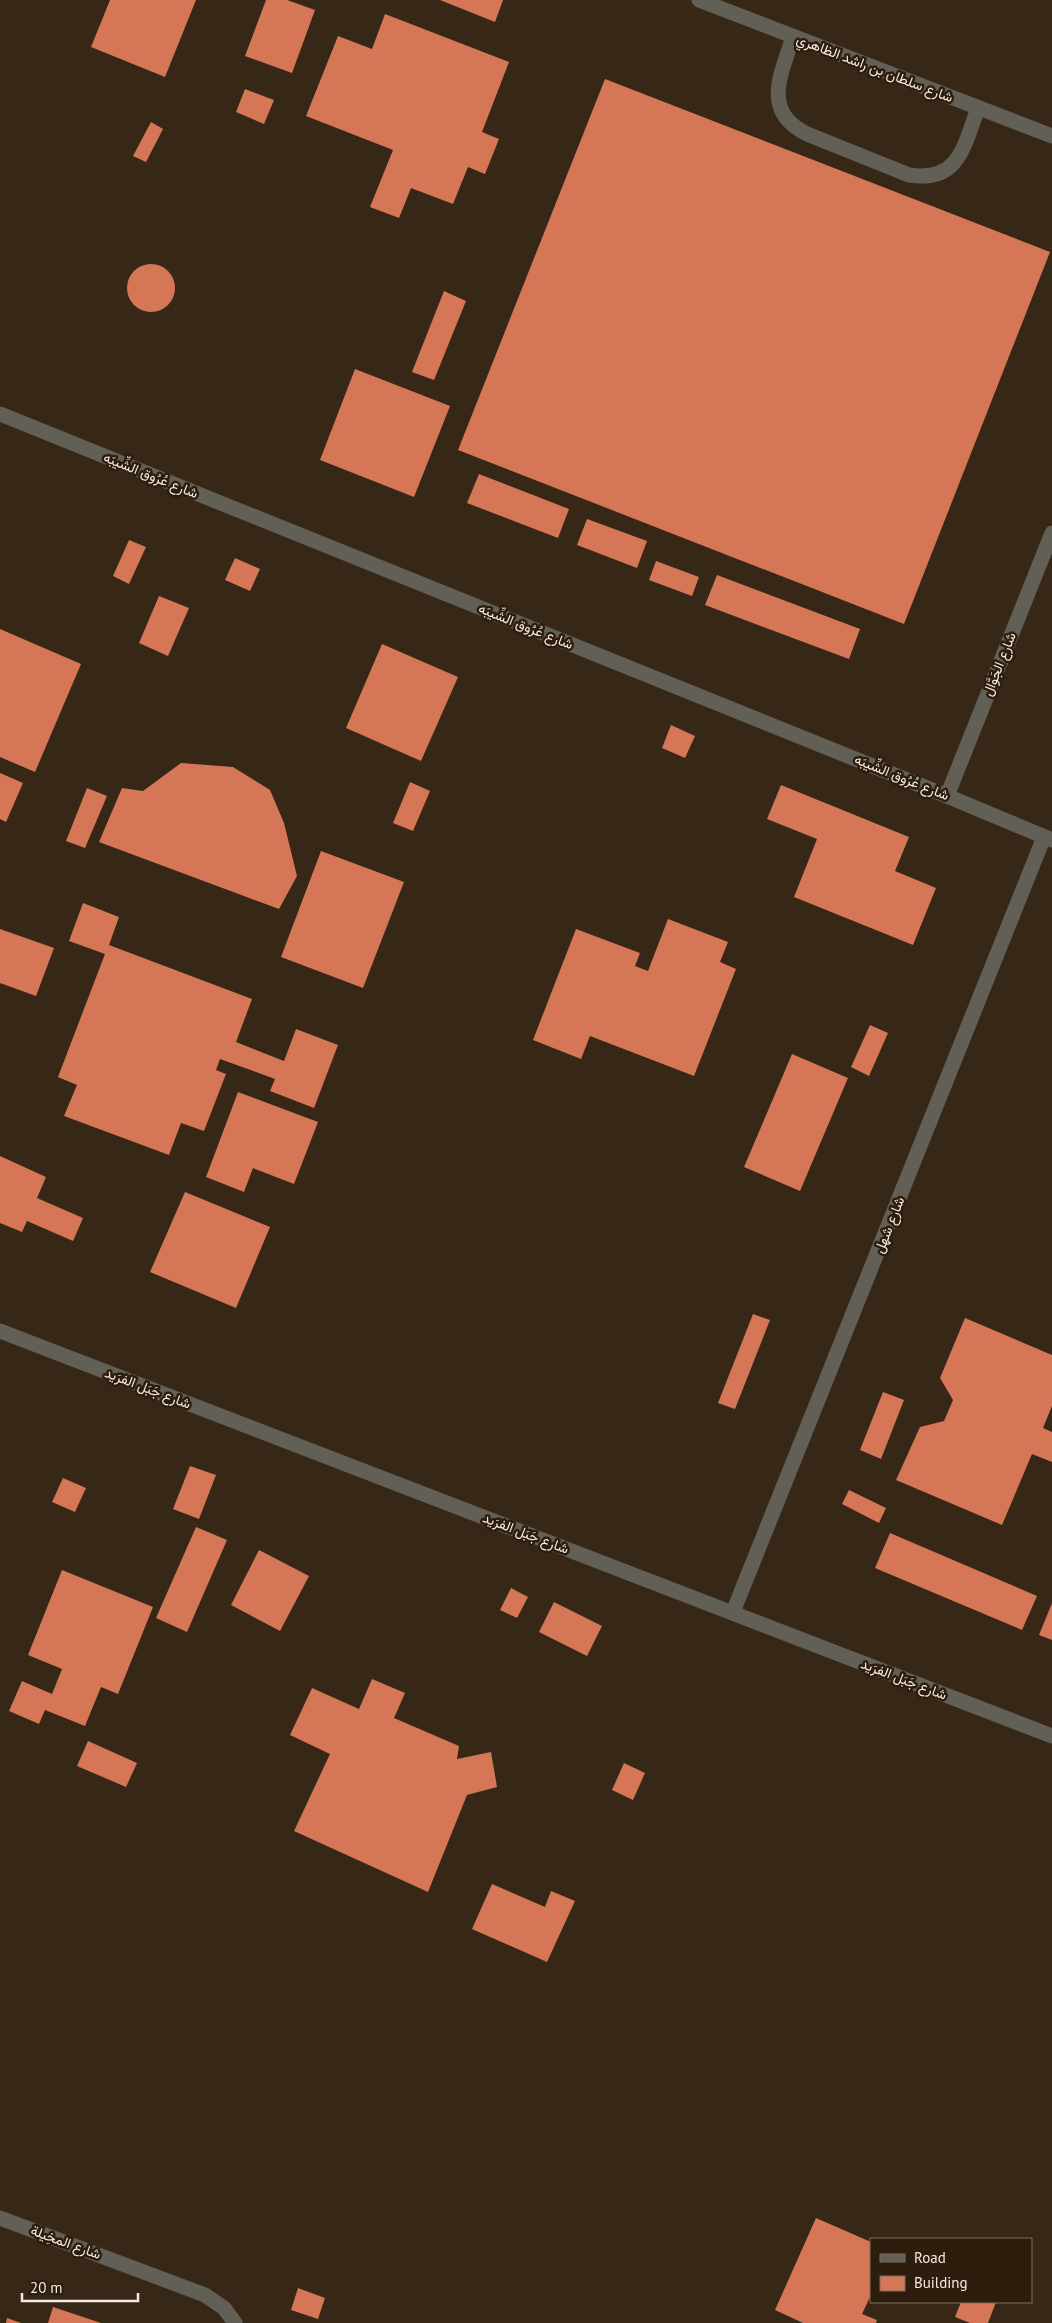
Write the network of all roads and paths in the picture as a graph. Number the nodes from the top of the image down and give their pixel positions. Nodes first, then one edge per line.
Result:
1 (699, 0) edge
2 (793, 37) junction
3 (978, 108) junction
4 (1052, 136) edge
5 (0, 414) edge
6 (1052, 533) edge
7 (947, 796) junction
8 (1048, 839) edge
9 (0, 1331) edge
10 (734, 1612) junction
11 (1052, 1736) edge
12 (0, 2218) edge
13 (235, 2323) edge

1 - 2 street, شارع سلطان بن راشد الظاهري
2 - 3 street, شارع سلطان بن راشد الظاهري
2 - 3 street
3 - 4 street, شارع سلطان بن راشد الظاهري
5 - 7 street, شارع عُرُوق الشِّيبَه
6 - 7 street, شارع الجَوَّال
7 - 8 street, شارع عُرُوق الشِّيبَه
8 - 10 street, شارع شهل
9 - 10 street, شارع جَبَل الفرَيد
10 - 11 street, شارع جَبَل الفرَيد
12 - 13 street, شارع المخِيلة

